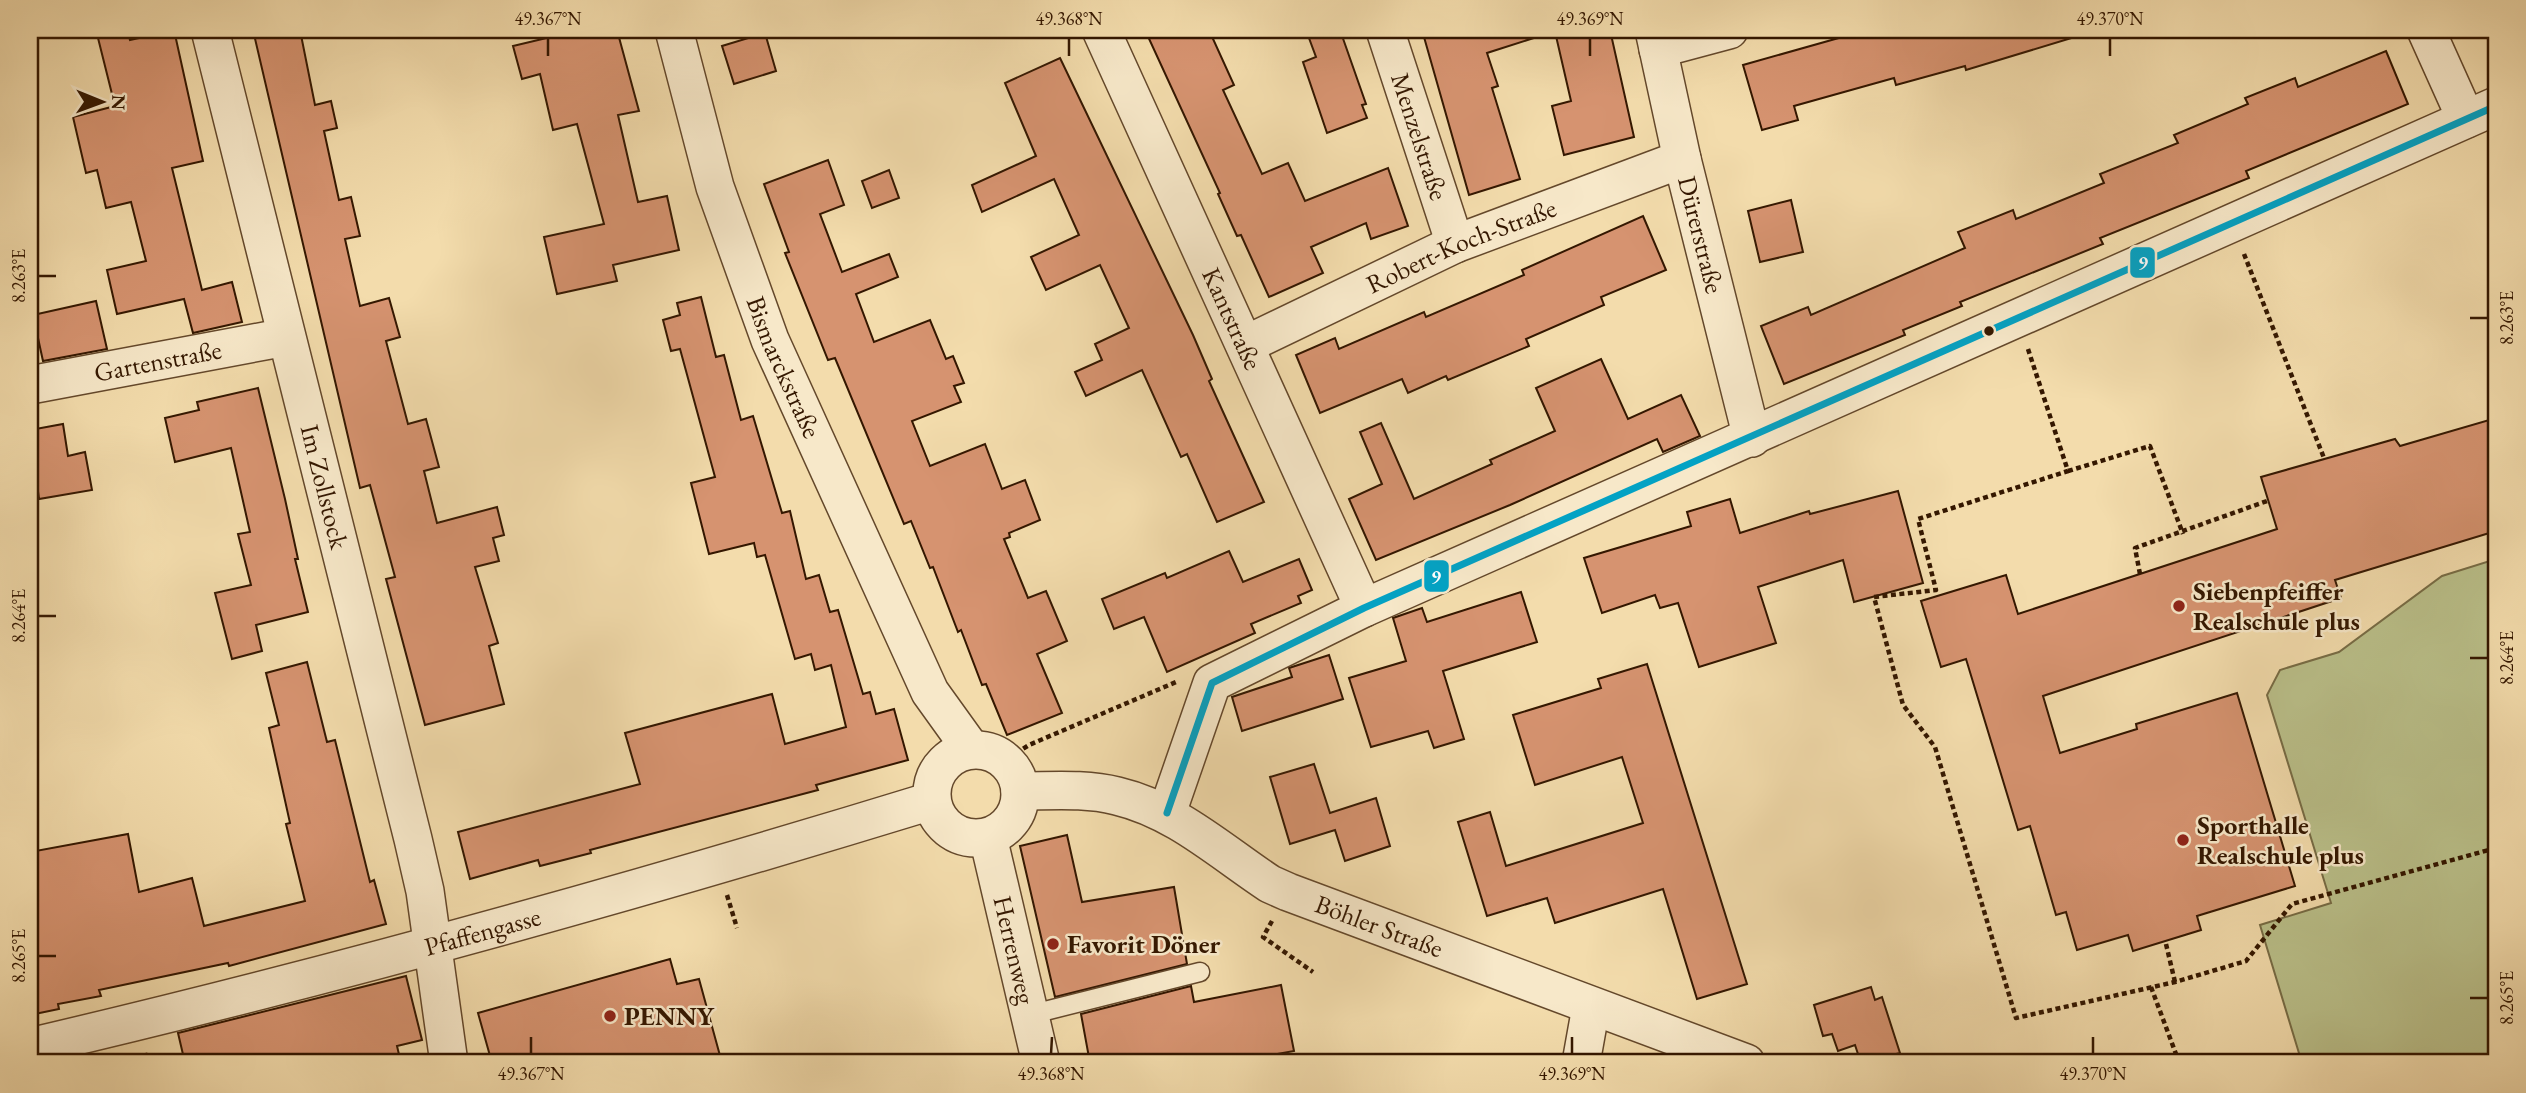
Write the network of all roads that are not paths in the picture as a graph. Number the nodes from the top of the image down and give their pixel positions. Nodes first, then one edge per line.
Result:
1 (210, 30) edge
2 (674, 30) edge
3 (1101, 30) edge
4 (1385, 30) edge
5 (1729, 30) edge
6 (2426, 30) edge
7 (1656, 39) edge
8 (2481, 112) edge
9 (1682, 159) junction
10 (1454, 244) junction
11 (286, 337) junction
12 (1245, 345) junction
13 (30, 385) edge
14 (1752, 438) junction
15 (1364, 608) junction
16 (957, 757) junction
17 (1013, 776) junction
18 (931, 801) junction
19 (1167, 813) junction
20 (988, 837) junction
21 (433, 945) junction
22 (1200, 972) dead end
23 (1591, 1007) junction
24 (1029, 1015) junction
25 (30, 1047) edge
26 (449, 1063) edge
27 (1041, 1063) edge
28 (1581, 1063) edge
29 (1746, 1063) edge

1 - 11 street, Im Zollstock
2 - 16 street, Bismarckstraße
3 - 12 street, Kantstraße
4 - 10 street, Menzelstraße
5 - 7 street
6 - 8 street
7 - 9 street, Dürerstraße
8 - 14 street
9 - 10 street, Robert-Koch-Straße
9 - 14 street, Dürerstraße
10 - 12 street, Robert-Koch-Straße
11 - 13 street, Gartenstraße
11 - 21 street, Im Zollstock
12 - 15 street, Kantstraße
14 - 15 street
15 - 19 street
16 - 17 street, Böhler Straße
16 - 18 street
17 - 19 street, Böhler Straße
17 - 20 street
18 - 20 street
18 - 21 street, Pfaffengasse
19 - 23 street, Böhler Straße
20 - 24 street, Herrenweg
21 - 25 street, Pfaffengasse
21 - 26 street, Im Zollstock
22 - 24 lane
23 - 28 street
23 - 29 street, Böhler Straße
24 - 27 street, Herrenweg

